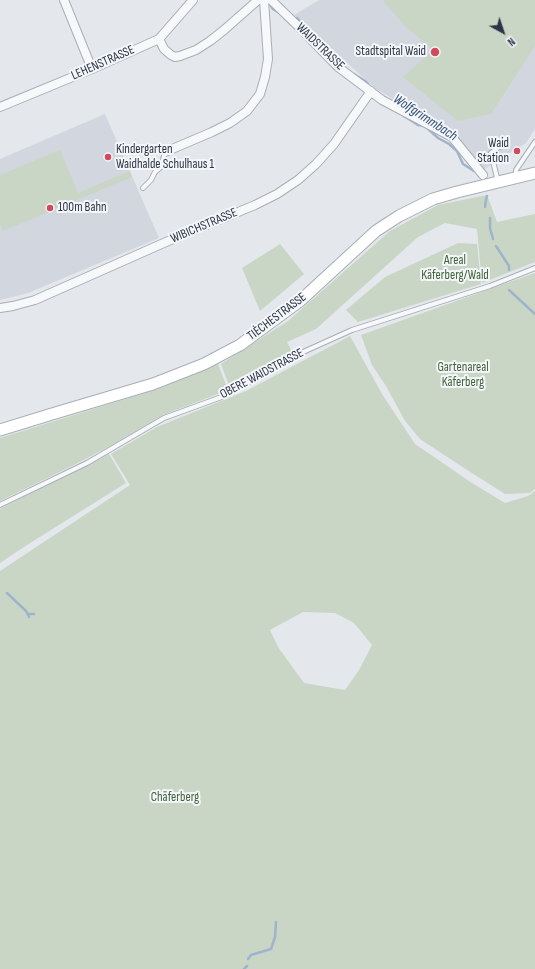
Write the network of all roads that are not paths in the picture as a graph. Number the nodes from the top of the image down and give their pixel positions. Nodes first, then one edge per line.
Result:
1 (64, 0) edge
2 (193, 0) edge
3 (258, 0) edge
4 (264, 0) edge
5 (271, 0) edge
6 (159, 39) junction
7 (92, 69) junction
8 (371, 91) junction
9 (0, 107) edge
10 (535, 142) edge
11 (499, 147) dead end
12 (165, 152) joint
13 (535, 173) edge
14 (483, 175) dead end
15 (516, 178) junction
16 (498, 182) junction
17 (143, 188) dead end
18 (535, 268) edge
19 (0, 308) edge
20 (0, 430) edge
21 (0, 505) edge

1 - 7 street
2 - 6 street, LEHENSTRASSE
3 - 6 street
4 - 12 street
5 - 8 street, WAIDSTRASSE
6 - 7 street, LEHENSTRASSE
7 - 9 street, LEHENSTRASSE
8 - 14 street, WAIDSTRASSE
8 - 19 street, WIBICHSTRASSE
10 - 15 lane
11 - 16 lane
12 - 17 lane
13 - 15 street, TIÈCHESTRASSE
15 - 16 street, TIÈCHESTRASSE
16 - 20 street, TIÈCHESTRASSE
18 - 21 lane, OBERE WAIDSTRASSE

